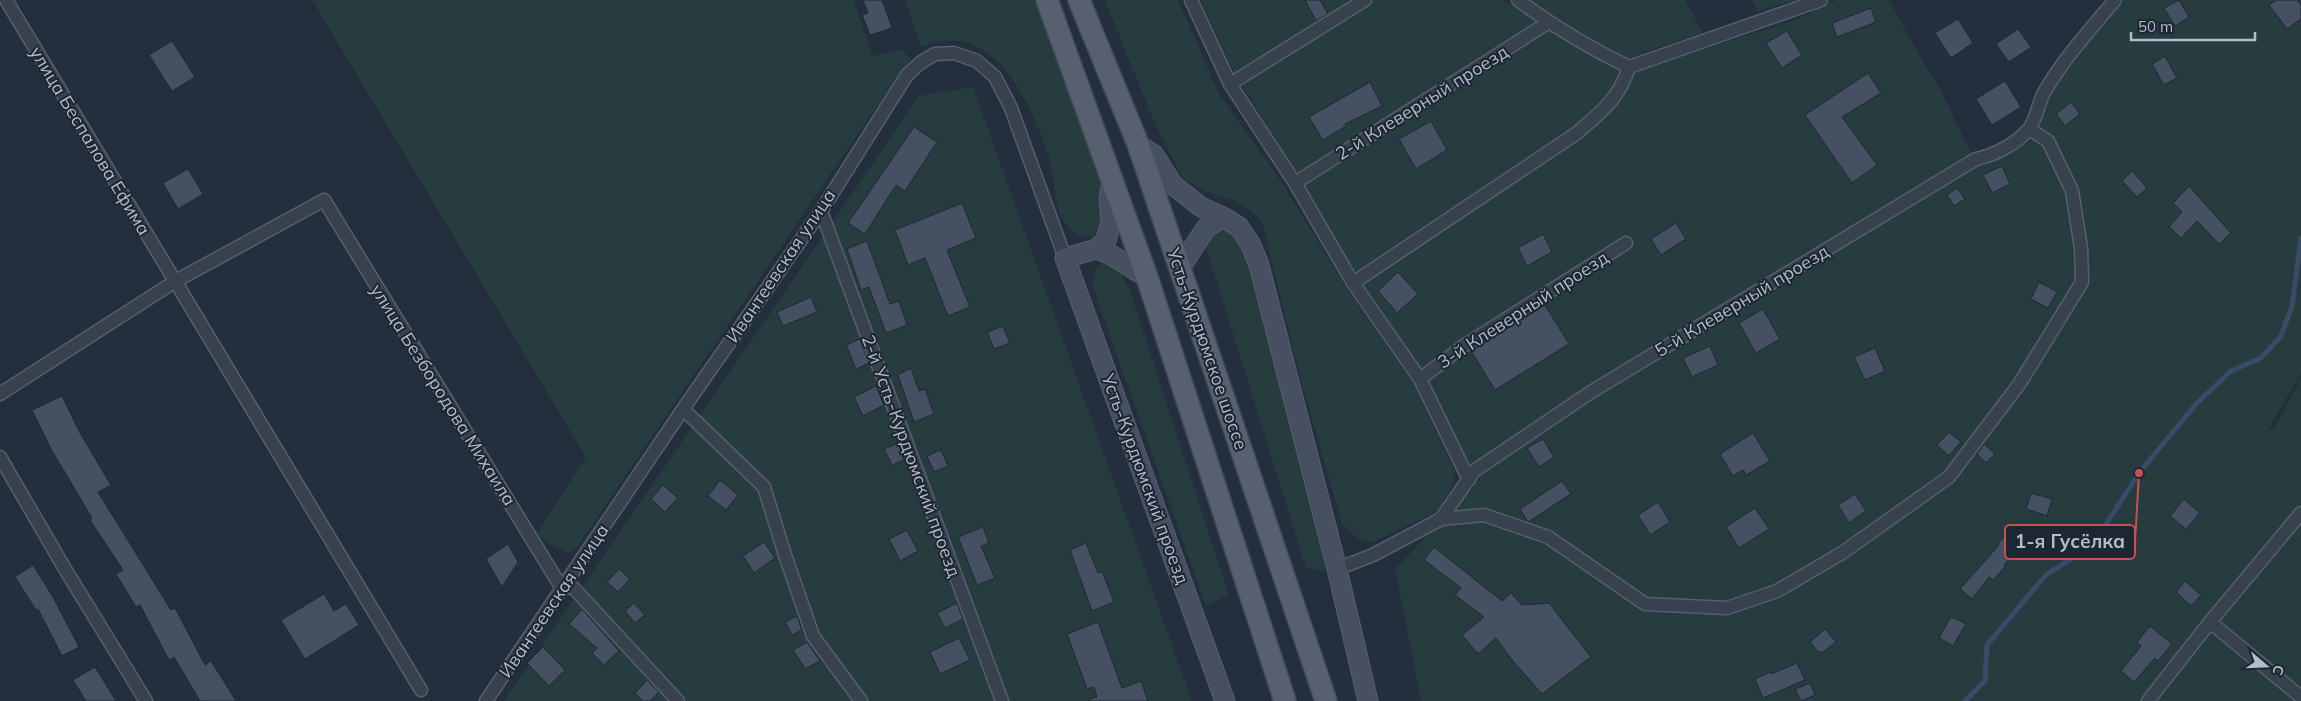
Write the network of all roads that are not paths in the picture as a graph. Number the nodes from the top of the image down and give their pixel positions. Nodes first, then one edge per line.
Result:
1 (6, 0) edge
2 (1047, 0) edge
3 (1079, 0) edge
4 (1190, 0) edge
5 (1365, 0) edge
6 (1518, 0) edge
7 (1821, 0) edge
8 (2114, 0) edge
9 (1548, 22) junction
10 (1629, 66) junction
11 (1230, 84) junction
12 (2029, 129) junction
13 (1138, 144) junction
14 (1112, 181) junction
15 (1295, 183) junction
16 (820, 211) junction
17 (1223, 217) junction
18 (1626, 242) dead end
19 (1096, 249) junction
20 (1065, 258) junction
21 (1180, 268) junction
22 (1148, 277) junction
23 (174, 282) junction
24 (1353, 283) junction
25 (1420, 379) junction
26 (0, 394) edge
27 (683, 409) junction
28 (0, 457) edge
29 (1469, 480) junction
30 (2301, 513) edge
31 (1441, 519) junction
32 (1337, 569) junction
33 (566, 586) junction
34 (2210, 622) junction
35 (421, 690) dead end
36 (2301, 697) edge
37 (146, 701) edge
38 (486, 701) edge
39 (678, 701) edge
40 (860, 701) edge
41 (1002, 701) edge
42 (1224, 701) edge
43 (1285, 701) edge
44 (1326, 701) edge
45 (1368, 701) edge
46 (2148, 701) edge

1 - 23 street, улица Беспалова Ефима
2 - 14 main road, Усть-Курдюмское шоссе
3 - 13 main road, Усть-Курдюмское шоссе
4 - 11 street
5 - 11 street
6 - 9 street
7 - 10 street
8 - 12 street, 5-й Клеверный проезд
9 - 10 street
9 - 15 street, 2-й Клеверный проезд
10 - 24 street
11 - 15 street
12 - 29 street, 5-й Клеверный проезд
12 - 31 street
13 - 17 street
13 - 21 main road, Усть-Курдюмское шоссе
14 - 19 street
14 - 22 main road, Усть-Курдюмское шоссе
15 - 24 street
16 - 20 street, Ивантеевская улица
16 - 27 street, Ивантеевская улица
16 - 41 street, 2-й Усть-Курдюмский проезд
17 - 21 street
17 - 32 street
18 - 25 street, 3-й Клеверный проезд
19 - 20 street
19 - 22 street
20 - 42 street, Усть-Курдюмский проезд
21 - 44 main road, Усть-Курдюмское шоссе
22 - 43 main road, Усть-Курдюмское шоссе
23 - 26 street
23 - 33 street, улица Безбородова Михаила
23 - 35 street, улица Беспалова Ефима
24 - 25 street
25 - 29 street
27 - 33 street, Ивантеевская улица
27 - 40 street
28 - 37 street
29 - 31 street, 5-й Клеверный проезд
30 - 34 street
31 - 32 street, 5-й Клеверный проезд
32 - 45 street
33 - 38 street, Ивантеевская улица
33 - 39 street, улица Безбородова Михаила
34 - 36 street
34 - 46 street

